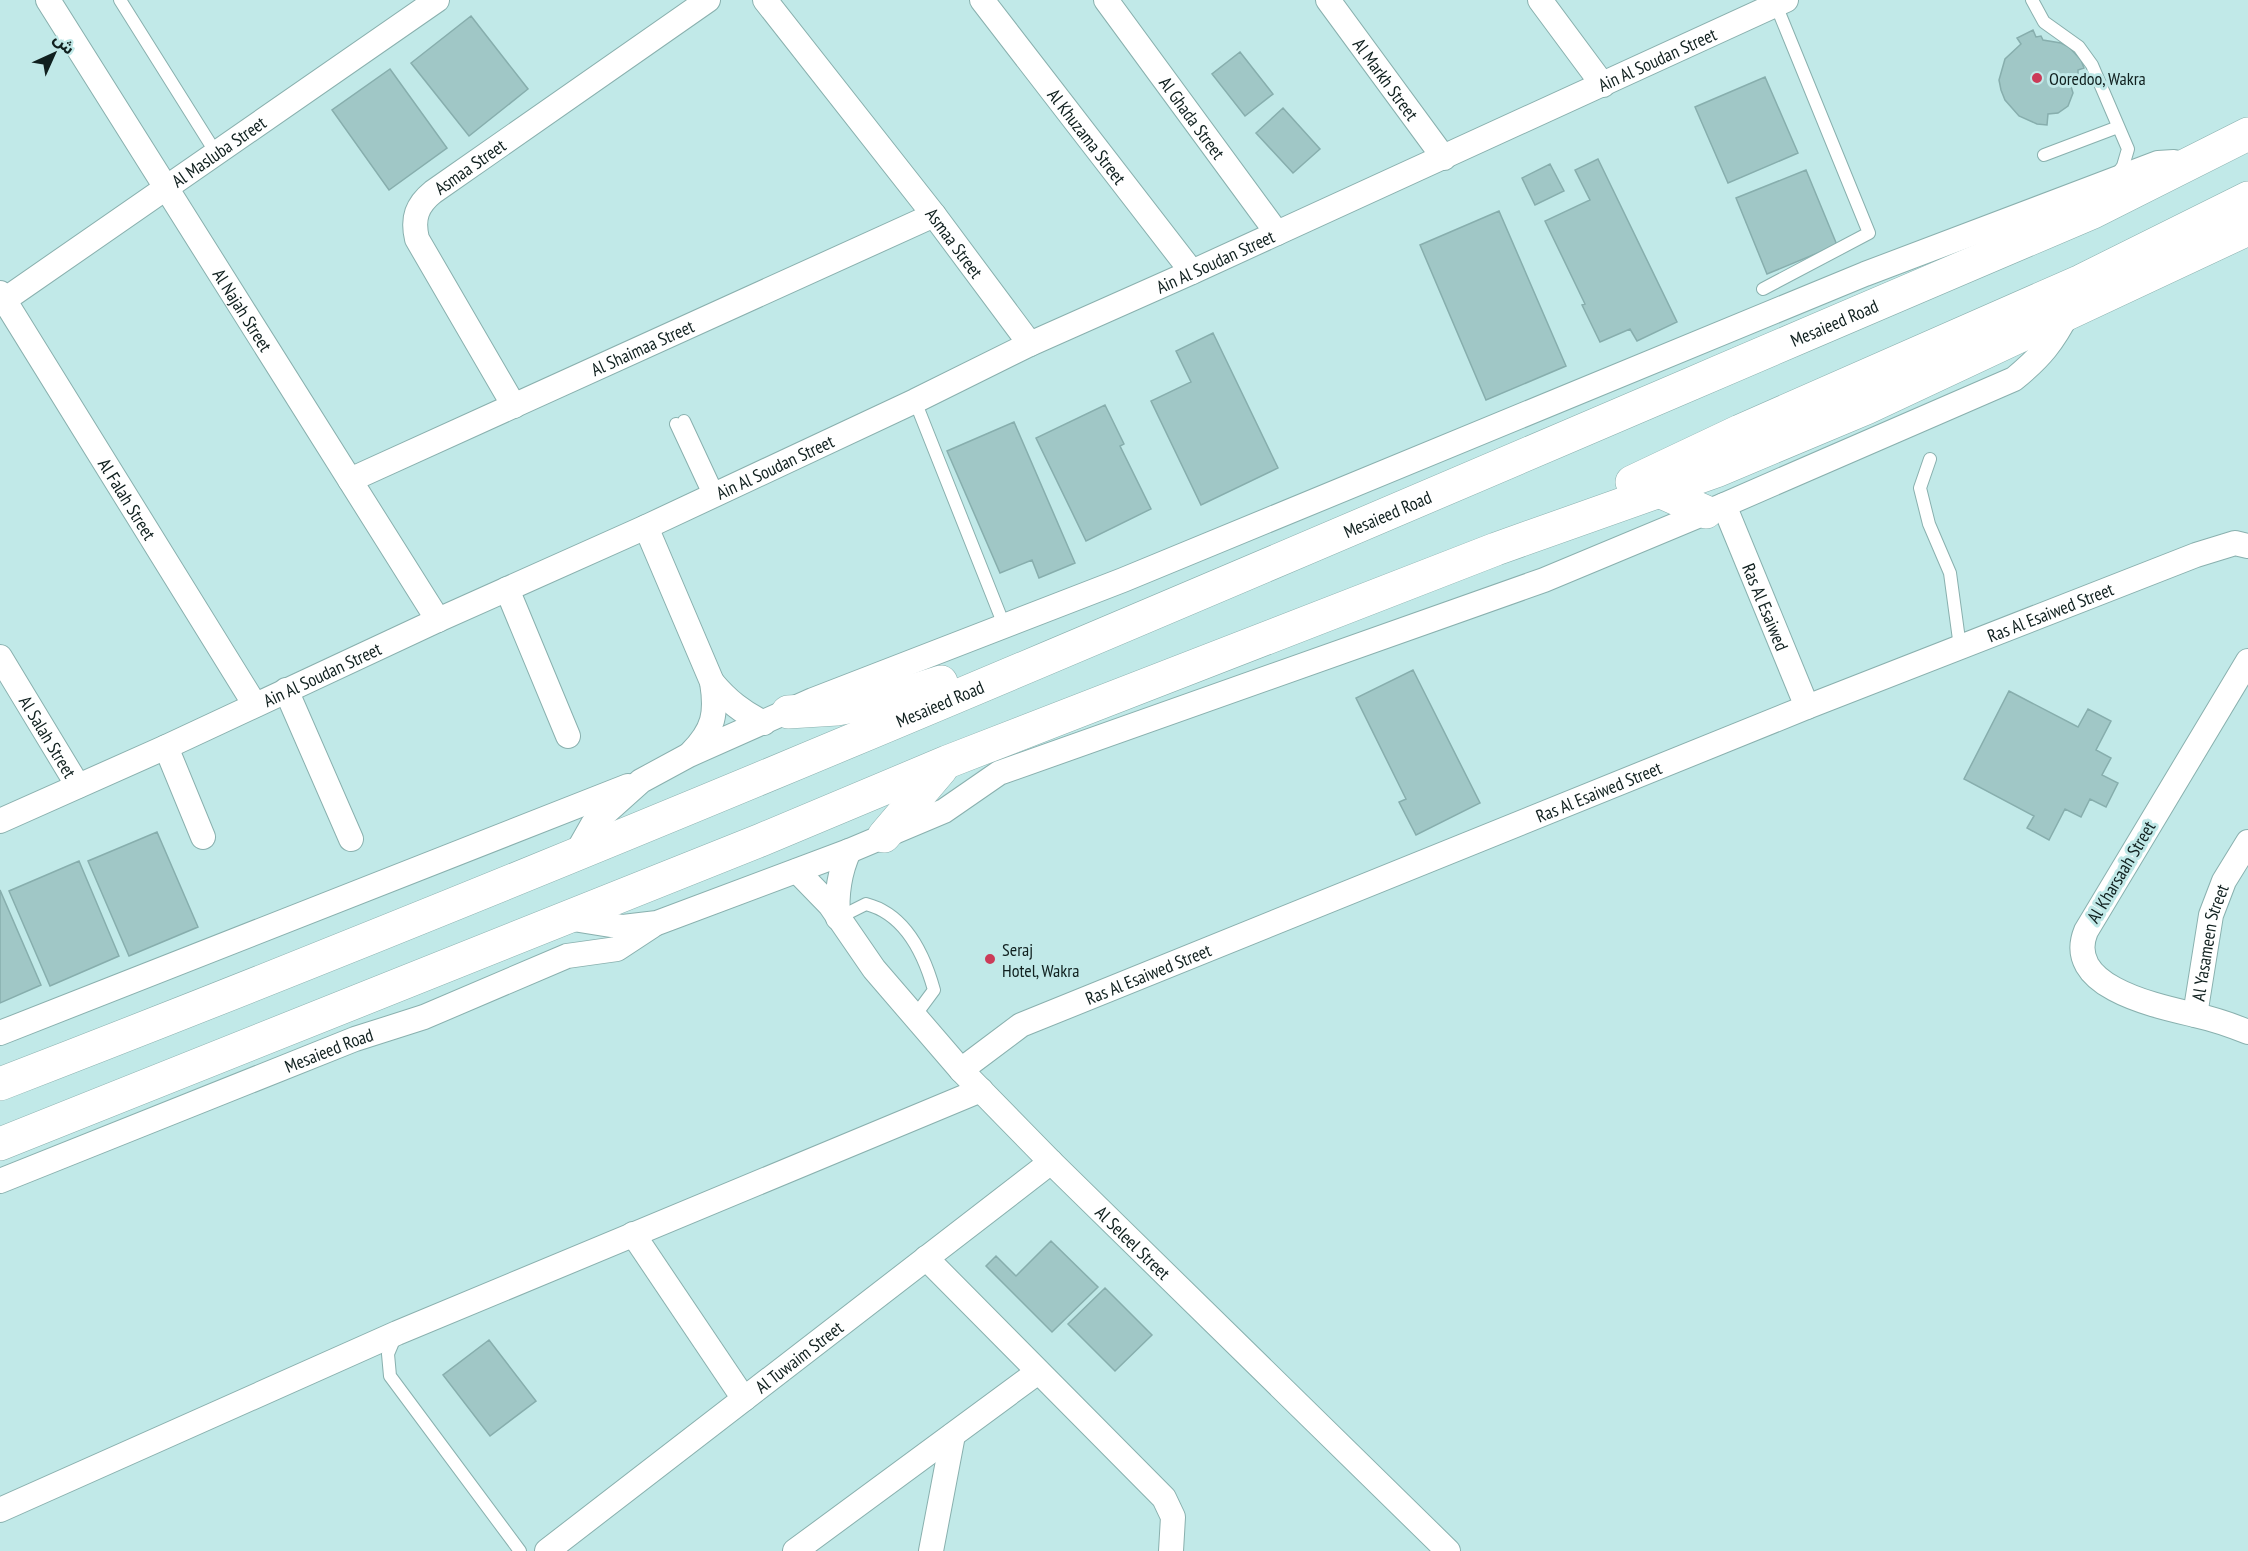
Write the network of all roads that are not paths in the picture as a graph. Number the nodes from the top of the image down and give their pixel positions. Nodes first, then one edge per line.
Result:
1 (48, 0) edge
2 (120, 0) edge
3 (437, 0) edge
4 (708, 0) edge
5 (765, 0) edge
6 (982, 0) edge
7 (1106, 0) edge
8 (1328, 0) edge
9 (1540, 0) edge
10 (2032, 0) edge
11 (1778, 2) edge
12 (1603, 85) junction
13 (2118, 127) junction
14 (2248, 134) edge
15 (2128, 149) junction
16 (216, 153) junction
17 (2044, 155) dead end
18 (1444, 158) junction
19 (2194, 162) junction
20 (2158, 163) junction
21 (2113, 180) junction
22 (166, 188) junction
23 (2248, 198) edge
24 (934, 215) junction
25 (2248, 230) edge
26 (1277, 233) junction
27 (2248, 255) edge
28 (1192, 272) junction
29 (2146, 276) junction
30 (1763, 289) dead end
31 (1, 299) edge
32 (2069, 311) junction
33 (1030, 344) junction
34 (915, 401) junction
35 (514, 406) junction
36 (680, 423) dead end
37 (1930, 459) dead end
38 (350, 480) junction
39 (1659, 491) junction
40 (714, 495) junction
41 (1715, 509) junction
42 (646, 528) junction
43 (2248, 546) edge
44 (1496, 549) junction
45 (507, 589) junction
46 (438, 620) junction
47 (1004, 625) junction
48 (1110, 631) junction
49 (1960, 647) junction
50 (0, 657) edge
51 (2248, 661) edge
52 (712, 682) junction
53 (286, 690) junction
54 (255, 705) junction
55 (1807, 707) junction
56 (776, 718) junction
57 (568, 736) dead end
58 (166, 747) junction
59 (689, 755) junction
60 (947, 762) junction
61 (641, 781) junction
62 (78, 786) junction
63 (0, 821) edge
64 (884, 836) junction
65 (203, 837) dead end
66 (351, 839) dead end
67 (2248, 842) edge
68 (849, 851) junction
69 (576, 854) junction
70 (797, 871) junction
71 (567, 918) junction
72 (838, 918) junction
73 (657, 923) junction
74 (2195, 1015) junction
75 (914, 1017) junction
76 (2248, 1032) edge
77 (0, 1033) edge
78 (961, 1070) junction
79 (0, 1084) edge
80 (981, 1090) junction
81 (0, 1144) edge
82 (1051, 1162) junction
83 (0, 1181) edge
84 (633, 1234) junction
85 (926, 1258) junction
86 (397, 1332) junction
87 (1038, 1372) junction
88 (744, 1399) junction
89 (953, 1435) junction
90 (0, 1510) edge
91 (520, 1551) edge
92 (547, 1551) edge
93 (795, 1551) edge
94 (931, 1551) edge
95 (1171, 1551) edge
96 (1448, 1551) edge

1 - 22 street, Al Najah Street
2 - 16 lane
3 - 16 street, Al Masluba Street
4 - 35 street, Asmaa Street
5 - 24 street, Asmaa Street
6 - 28 street, Al Khuzama Street
7 - 26 street, Al Ghada Street
8 - 18 street, Al Markh Street
9 - 12 street
10 - 13 lane
11 - 12 street, Ain Al Soudan Street
11 - 30 lane
12 - 18 street, Ain Al Soudan Street
13 - 15 lane
13 - 17 lane
14 - 19 highway, Mesaieed Road
15 - 20 lane
15 - 21 lane
16 - 22 street, Al Masluba Street
18 - 26 street, Ain Al Soudan Street
19 - 20 street, Mesaieed Road
19 - 48 highway, Mesaieed Road
20 - 21 street, Mesaieed Road
21 - 47 street, Mesaieed Road
22 - 31 street, Al Masluba Street
22 - 38 street, Al Najah Street
23 - 44 highway
24 - 33 street, Asmaa Street
24 - 35 street, Al Shaimaa Street
25 - 29 highway, Mesaieed Road
26 - 28 street, Ain Al Soudan Street
27 - 29 highway
28 - 33 street, Ain Al Soudan Street
29 - 32 highway, Mesaieed Road
31 - 54 street, Al Falah Street
32 - 39 highway, Mesaieed Road
32 - 41 street, Mesaieed Road
33 - 34 street, Ain Al Soudan Street
34 - 40 street, Ain Al Soudan Street
34 - 47 lane
35 - 38 street, Al Shaimaa Street
36 - 40 lane
37 - 49 lane
38 - 46 street, Al Najah Street
39 - 41 highway
39 - 44 highway, Mesaieed Road
40 - 42 street, Ain Al Soudan Street
41 - 55 street, Ras Al Esaiwed
41 - 64 street, Mesaieed Road
42 - 45 street, Ain Al Soudan Street
42 - 52 street
43 - 49 street, Ras Al Esaiwed Street
44 - 60 highway, Mesaieed Road
45 - 46 street, Ain Al Soudan Street
45 - 57 street
46 - 53 street, Ain Al Soudan Street
47 - 56 street, Mesaieed Road
48 - 56 highway
48 - 69 highway, Mesaieed Road
49 - 55 street, Ras Al Esaiwed Street
50 - 62 street, Al Salah Street
51 - 74 street, Al Kharsaah Street
52 - 56 street
52 - 59 street
53 - 54 street, Ain Al Soudan Street
53 - 66 street
54 - 58 street, Ain Al Soudan Street
55 - 78 street, Ras Al Esaiwed Street
56 - 59 street, Mesaieed Road
58 - 62 street, Ain Al Soudan Street
58 - 65 street
59 - 61 street, Mesaieed Road
60 - 64 highway
60 - 71 highway, Mesaieed Road
61 - 69 street, Mesaieed Road
61 - 77 street, Mesaieed Road
62 - 63 street, Ain Al Soudan Street
64 - 68 street, Mesaieed Road
67 - 74 street, Al Yasameen Street
68 - 70 street, Mesaieed Road
68 - 72 street
69 - 79 highway, Mesaieed Road
70 - 72 street, Al Seleel Street
70 - 73 street, Mesaieed Road
71 - 73 street, Mesaieed Road
71 - 81 highway, Mesaieed Road
72 - 75 street, Al Seleel Street
72 - 75 lane
73 - 83 street, Mesaieed Road
74 - 76 street, Al Kharsaah Street
75 - 78 street, Al Seleel Street
78 - 80 street, Al Seleel Street
80 - 82 street, Al Seleel Street
80 - 84 street
82 - 85 street, Al Tuwaim Street
82 - 96 street, Al Seleel Street
84 - 86 street
84 - 88 street
85 - 87 street
85 - 88 street, Al Tuwaim Street
86 - 90 street
86 - 91 lane
87 - 89 street
87 - 95 street
88 - 92 street, Al Tuwaim Street
89 - 93 street
89 - 94 street

